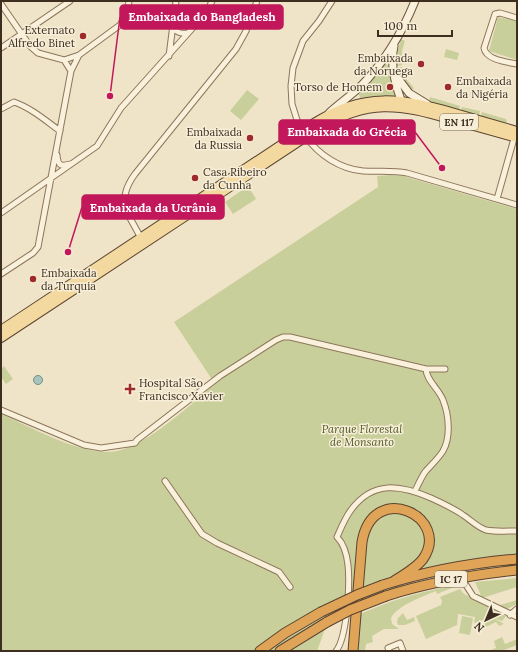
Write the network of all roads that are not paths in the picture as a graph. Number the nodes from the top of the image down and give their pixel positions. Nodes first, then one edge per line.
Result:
1 (70, 1) edge
2 (129, 1) edge
3 (176, 1) edge
4 (212, 1) edge
5 (257, 1) edge
6 (332, 1) edge
7 (415, 1) edge
8 (1, 4) edge
9 (517, 18) edge
10 (173, 28) junction
11 (22, 34) junction
12 (188, 34) junction
13 (398, 37) junction
14 (1, 48) edge
15 (79, 55) junction
16 (168, 57) junction
17 (64, 60) junction
18 (517, 64) edge
19 (377, 67) junction
20 (394, 70) junction
21 (71, 71) junction
22 (403, 86) junction
23 (400, 104) junction
24 (430, 106) junction
25 (1, 109) edge
26 (322, 118) junction
27 (60, 131) junction
28 (305, 133) junction
29 (516, 133) edge
30 (56, 150) junction
31 (75, 162) junction
32 (51, 180) junction
33 (497, 199) junction
34 (517, 205) edge
35 (1, 213) edge
36 (141, 238) junction
37 (1, 274) edge
38 (1, 330) edge
39 (1, 338) edge
40 (426, 369) junction
41 (445, 369) dead end
42 (1, 410) edge
43 (165, 481) dead end
44 (415, 491) junction
45 (517, 531) edge
46 (517, 559) edge
47 (517, 570) edge
48 (394, 581) junction
49 (466, 585) dead end
50 (290, 587) dead end
51 (517, 608) edge
52 (510, 615) junction
53 (517, 618) edge
54 (260, 651) edge
55 (280, 651) edge
56 (336, 651) edge
57 (353, 651) edge
58 (389, 651) edge
59 (403, 651) edge

1 - 11 street
2 - 15 street
3 - 10 street
4 - 12 street
5 - 36 street
6 - 28 street
7 - 13 street
8 - 11 street
9 - 18 street
10 - 12 street
10 - 16 street
11 - 14 street
11 - 17 street
12 - 16 street
13 - 19 street
13 - 20 street
15 - 17 street
15 - 21 street
16 - 31 street
17 - 21 street
19 - 20 street
19 - 26 street
20 - 22 street
20 - 23 street
21 - 27 street
22 - 23 street
22 - 24 street
23 - 24 main road, EN 117
23 - 26 main road, EN 117
23 - 28 main road
23 - 29 main road, EN 117
24 - 29 main road, EN 117
25 - 27 street
26 - 28 main road, EN 117
27 - 30 street
28 - 33 street
28 - 36 main road, EN 117
28 - 39 main road
29 - 33 street
30 - 31 street
30 - 32 street
31 - 32 street
32 - 35 street
32 - 37 street
33 - 34 street
36 - 38 main road, EN 117
40 - 41 street
40 - 42 street
40 - 44 street
43 - 50 street
44 - 45 street
44 - 56 street
46 - 48 highway, IC 17
47 - 55 highway, IC 17, bridge
48 - 54 highway, IC 17, bridge
48 - 57 highway
49 - 52 street
51 - 52 street
52 - 53 street
58 - 59 street

